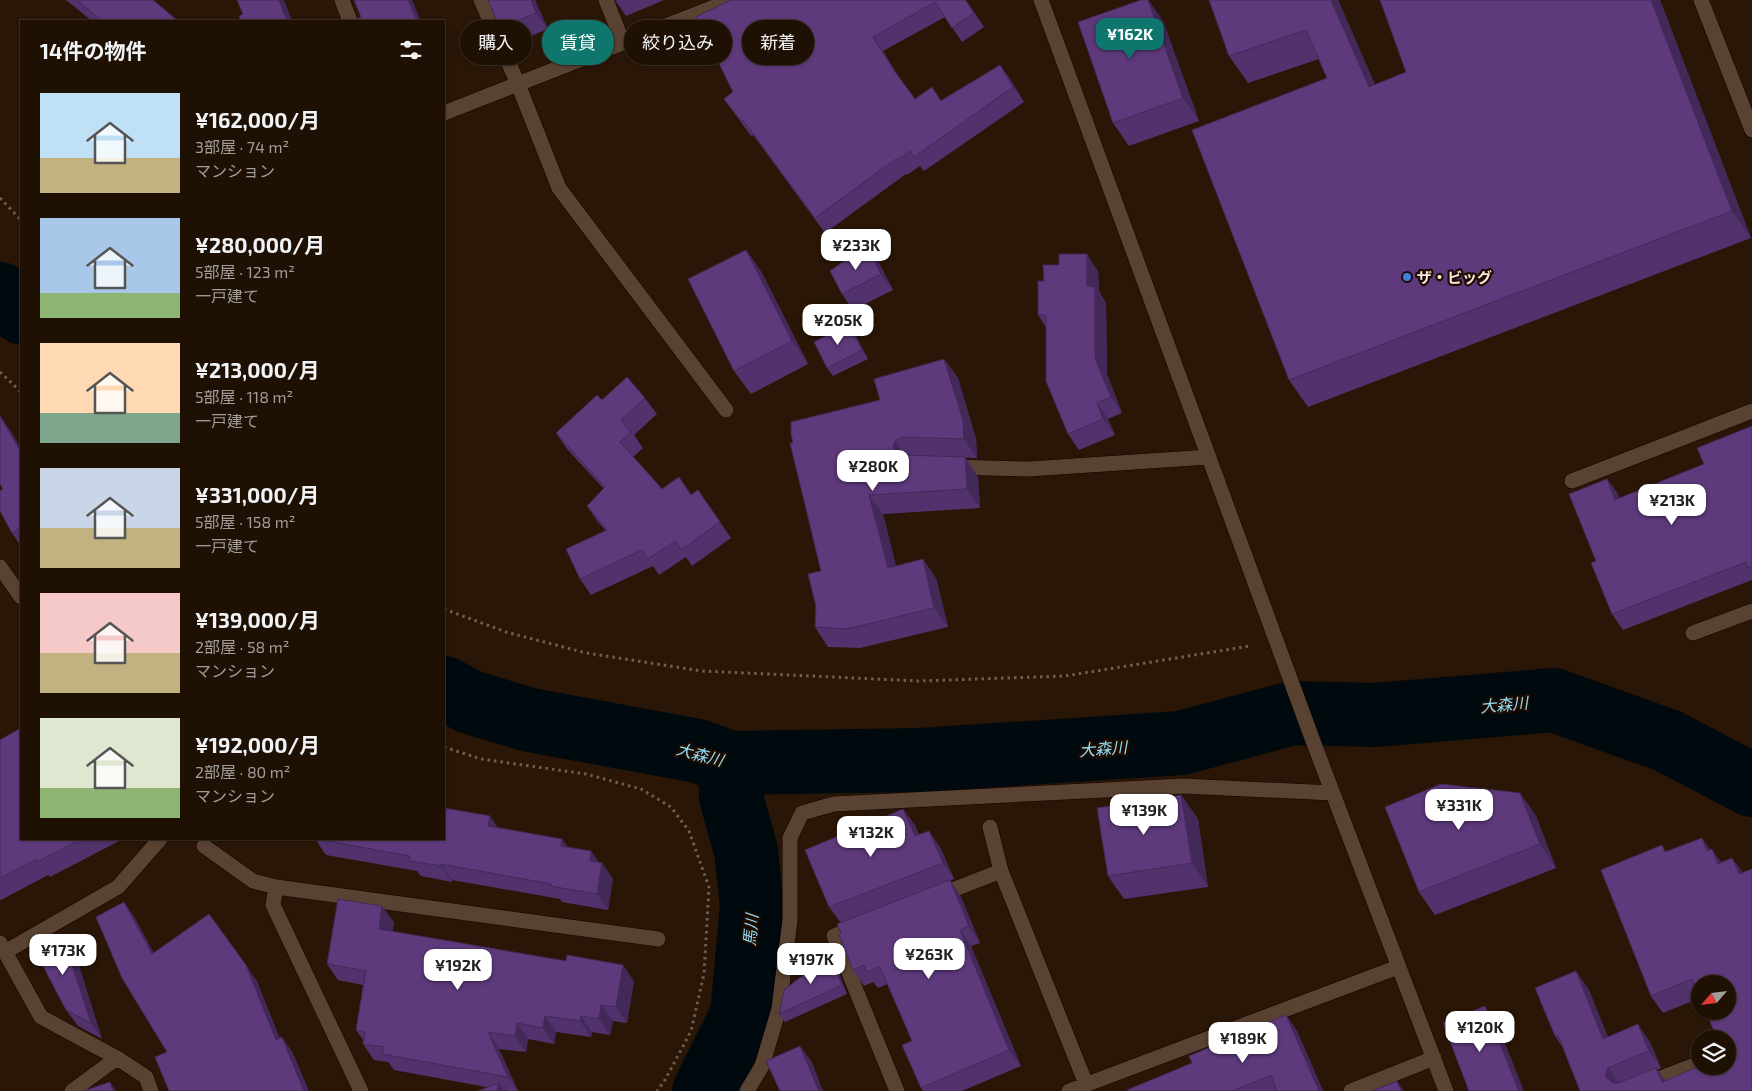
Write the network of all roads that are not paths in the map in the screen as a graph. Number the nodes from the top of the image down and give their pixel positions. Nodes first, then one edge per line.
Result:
1 (342, 0) edge
2 (481, 0) edge
3 (606, 0) edge
4 (1041, 0) edge
5 (1701, 0) edge
6 (729, 1) edge
7 (350, 20) edge
8 (623, 42) junction
9 (518, 84) junction
10 (445, 113) edge
11 (1752, 130) edge
12 (726, 410) dead end
13 (1752, 411) edge
14 (1209, 457) junction
15 (935, 466) edge
16 (1572, 482) dead end
17 (0, 567) edge
18 (20, 596) edge
19 (1752, 611) edge
20 (1693, 633) dead end
21 (1333, 793) junction
22 (990, 827) dead end
23 (159, 840) edge
24 (204, 846) dead end
25 (1000, 872) junction
26 (276, 887) junction
27 (926, 900) edge
28 (871, 921) edge
29 (658, 939) dead end
30 (2, 947) edge
31 (1398, 967) junction
32 (117, 1058) junction
33 (1434, 1058) junction
34 (1691, 1066) edge
35 (1086, 1084) junction
36 (72, 1091) edge
37 (151, 1091) edge
38 (361, 1091) edge
39 (746, 1091) edge
40 (897, 1091) edge
41 (1069, 1091) edge
42 (1351, 1091) edge
43 (1446, 1091) edge
44 (1627, 1091) edge

1 - 7 street
2 - 9 street
3 - 8 street
4 - 14 street
5 - 11 street
6 - 8 street
8 - 9 street
9 - 10 street
9 - 12 street
13 - 16 street
14 - 15 street
14 - 21 street
17 - 18 street
19 - 20 street
21 - 31 street
21 - 39 street
22 - 25 street
23 - 30 street
24 - 26 street
25 - 27 street
25 - 35 street
26 - 29 street
26 - 38 street
28 - 40 street
30 - 32 street
31 - 33 street
31 - 35 street
32 - 36 street
32 - 37 street
33 - 42 street
33 - 43 street
34 - 44 street
35 - 41 street

